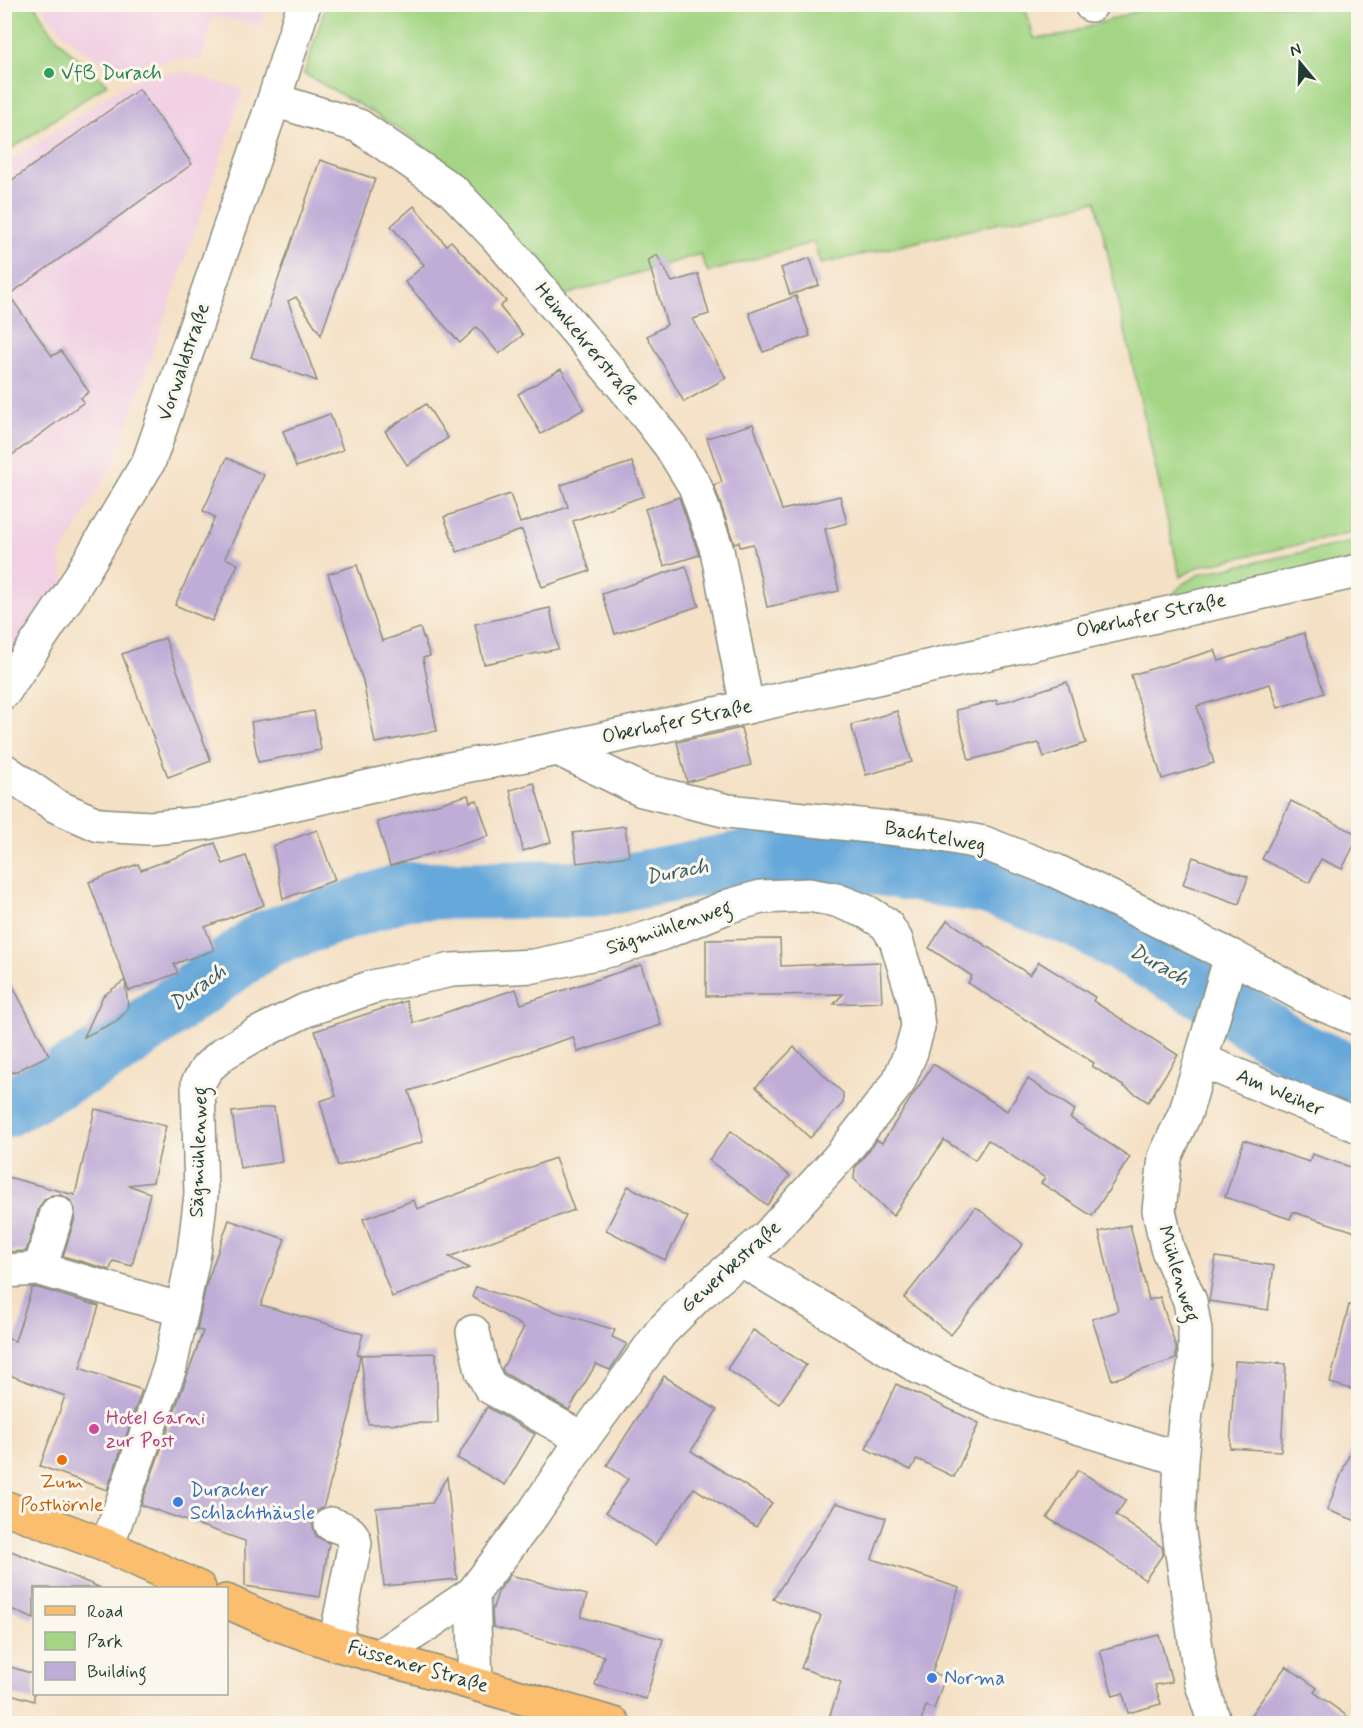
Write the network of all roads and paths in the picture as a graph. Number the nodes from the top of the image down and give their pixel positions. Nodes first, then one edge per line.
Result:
1 (304, 4) edge
2 (274, 100) junction
3 (1359, 571) edge
4 (4, 692) edge
5 (747, 707) junction
6 (558, 749) junction
7 (4, 770) edge
8 (886, 924) joint
9 (1229, 965) junction
10 (1359, 1019) edge
11 (1204, 1050) junction
12 (1359, 1126) edge
13 (57, 1213) dead end
14 (742, 1260) junction
15 (40, 1269) junction
16 (4, 1271) edge
17 (182, 1310) junction
18 (472, 1332) dead end
19 (583, 1439) junction
20 (1181, 1459) junction
21 (4, 1507) edge
22 (331, 1524) dead end
23 (107, 1546) junction
24 (197, 1587) edge
25 (473, 1593) junction
26 (228, 1602) edge
27 (335, 1644) junction
28 (380, 1656) junction
29 (476, 1684) junction
30 (614, 1724) edge
31 (1215, 1724) edge

1 - 2 street, Vorwaldstraße
2 - 4 street, Vorwaldstraße
2 - 5 street, Heimkehrerstraße
3 - 5 street, Oberhofer Straße
5 - 6 street, Oberhofer Straße
6 - 7 street, Oberhofer Straße
6 - 9 street, Bachtelweg
8 - 14 street, Gewerbestraße
8 - 17 street, Sägmühlenweg
9 - 10 street, Bachtelweg
9 - 11 street, Mühlenweg
11 - 12 street, Am Weiher
11 - 20 street, Mühlenweg
13 - 15 street
14 - 19 street, Gewerbestraße
14 - 20 street
15 - 16 street
15 - 17 street
17 - 23 street, Sägmühlenweg
18 - 19 street
19 - 25 street, Gewerbestraße
20 - 31 street, Mühlenweg
21 - 23 main road
22 - 27 street
23 - 24 main road
25 - 28 street, Gewerbestraße
25 - 29 street
26 - 27 main road, Füssener Straße
27 - 28 main road, Füssener Straße
28 - 29 main road, Füssener Straße
29 - 30 main road, Füssener Straße

